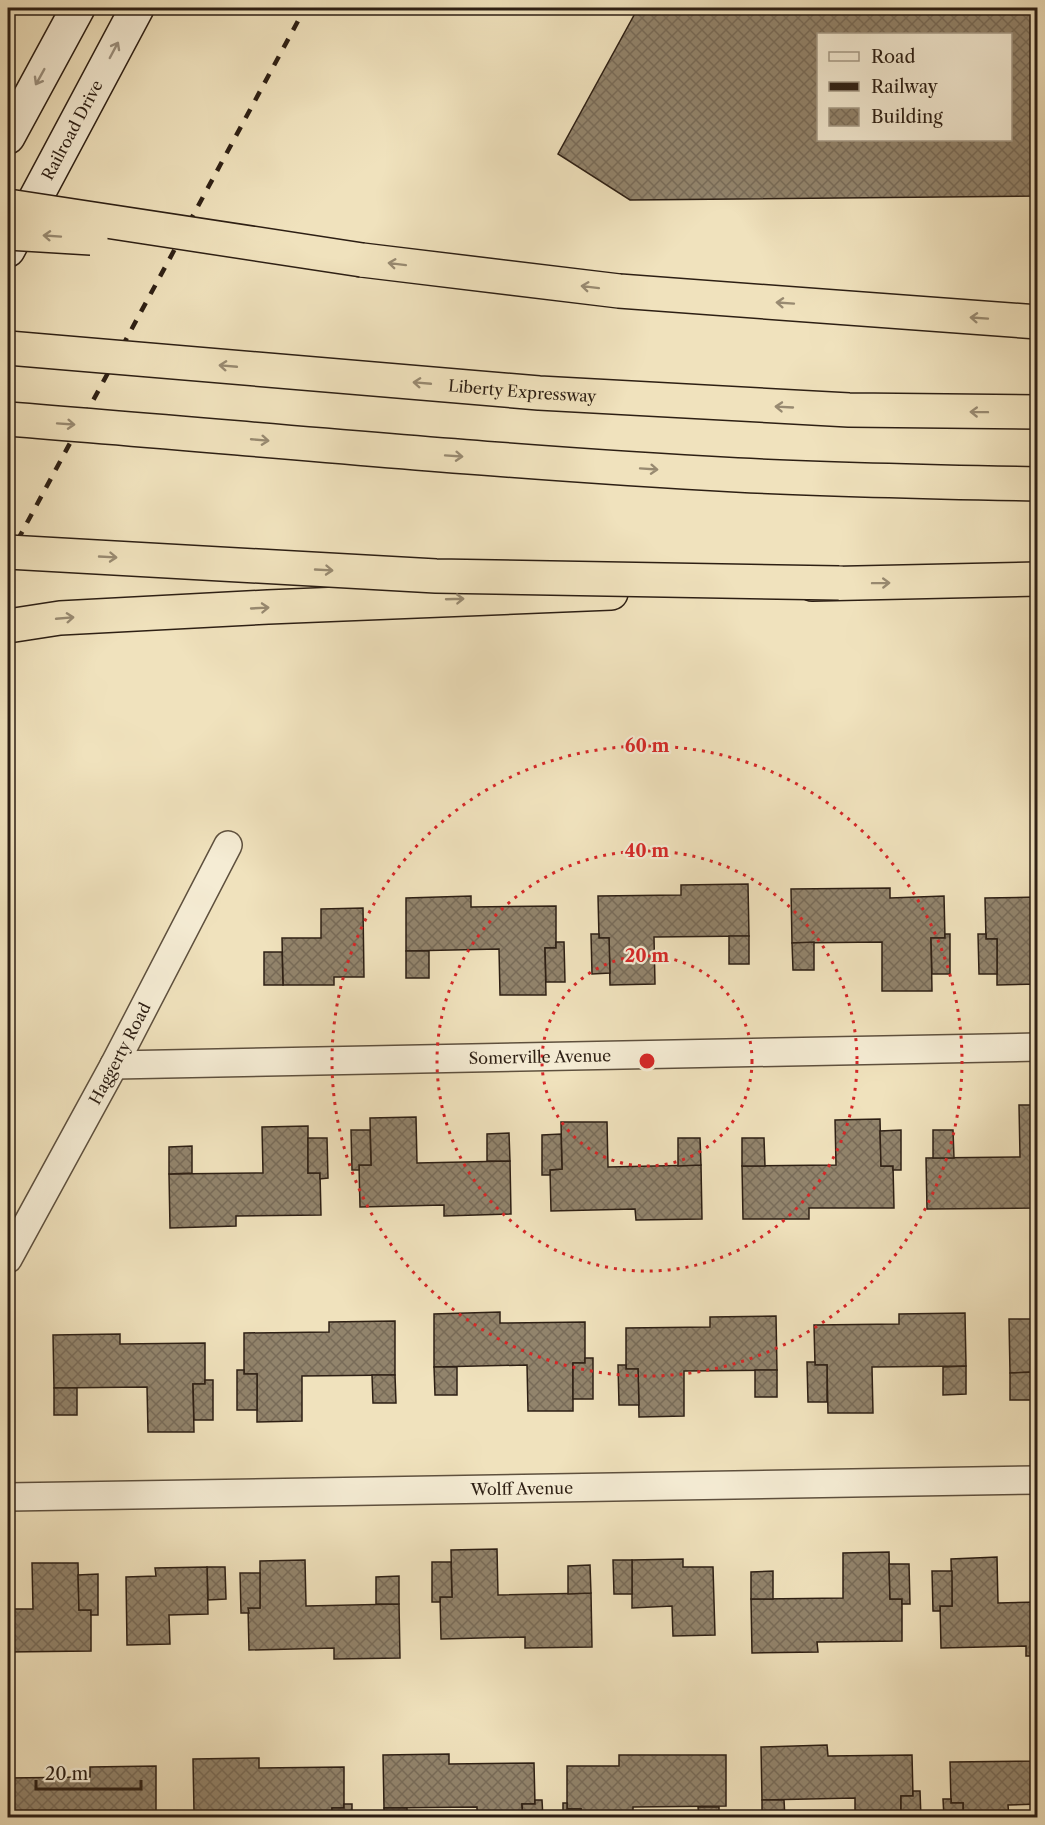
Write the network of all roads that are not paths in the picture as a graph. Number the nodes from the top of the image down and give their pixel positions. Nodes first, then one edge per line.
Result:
1 (78, 8) edge
2 (137, 8) edge
3 (8, 137) edge
4 (8, 206) edge
5 (8, 232) edge
6 (8, 250) edge
7 (362, 260) junction
8 (1038, 322) edge
9 (8, 348) edge
10 (1038, 412) edge
11 (8, 419) edge
12 (1038, 484) edge
13 (8, 552) edge
14 (1038, 579) edge
15 (838, 583) junction
16 (8, 626) edge
17 (228, 845) dead end
18 (1038, 1047) edge
19 (114, 1065) junction
20 (8, 1259) edge
21 (1038, 1480) edge
22 (8, 1497) edge

1 -> 3 main road
6 -> 2 main road, Railroad Drive
4 - 7 highway, bridge
7 -> 5 highway, bridge
8 -> 7 highway
10 -> 9 highway, Liberty Expressway, bridge
11 -> 12 highway, bridge
13 -> 15 highway, bridge
15 -> 14 highway
16 -> 15 highway, bridge
17 - 19 street, Haggerty Road
18 - 19 street, Somerville Avenue
19 - 20 street, Haggerty Road
21 - 22 street, Wolff Avenue

